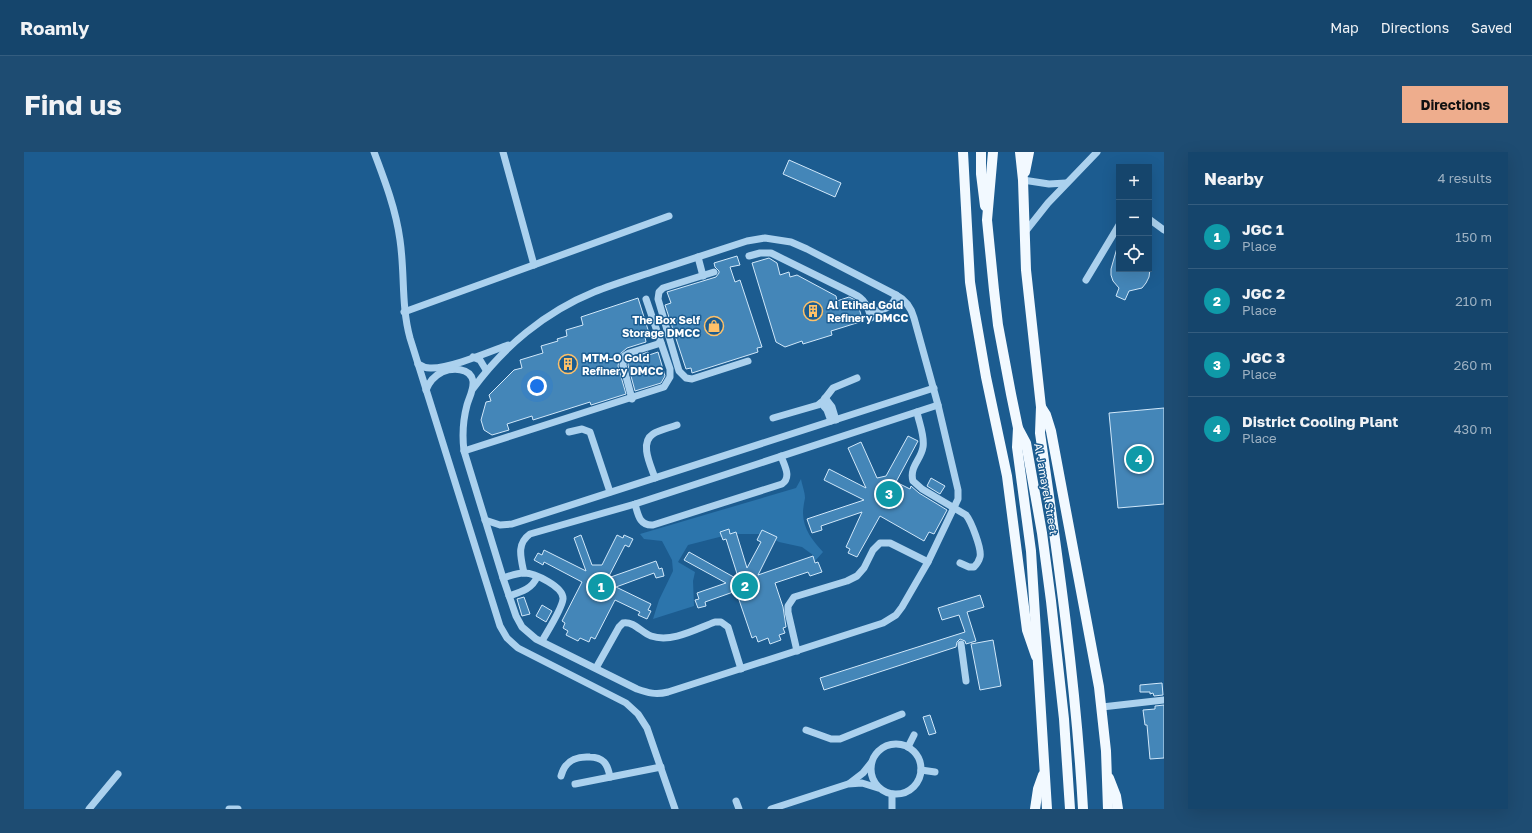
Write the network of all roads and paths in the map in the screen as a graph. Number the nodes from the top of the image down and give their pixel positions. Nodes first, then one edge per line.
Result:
1 (374, 152) edge
2 (503, 152) edge
3 (962, 152) edge
4 (981, 152) edge
5 (993, 152) edge
6 (1020, 152) edge
7 (1029, 152) edge
8 (1097, 152) edge
9 (1023, 180) junction
10 (1066, 183) junction
11 (669, 216) dead end
12 (987, 220) junction
13 (1152, 221) edge
14 (1116, 230) edge
15 (1164, 230) edge
16 (1024, 234) junction
17 (749, 256) dead end
18 (698, 257) junction
19 (534, 265) junction
20 (714, 272) dead end
21 (703, 276) junction
22 (1086, 280) dead end
23 (896, 295) junction
24 (646, 299) dead end
25 (404, 312) junction
26 (661, 343) junction
27 (512, 344) junction
28 (473, 357) junction
29 (748, 361) dead end
30 (418, 364) junction
31 (448, 367) junction
32 (486, 370) junction
33 (857, 378) dead end
34 (934, 388) junction
35 (426, 390) junction
36 (472, 390) junction
37 (632, 399) junction
38 (823, 401) junction
39 (938, 405) junction
40 (1041, 407) junction
41 (917, 412) junction
42 (773, 418) dead end
43 (833, 420) junction
44 (677, 425) dead end
45 (1018, 428) junction
46 (568, 432) dead end
47 (464, 451) junction
48 (781, 456) junction
49 (654, 478) junction
50 (610, 492) junction
51 (635, 504) junction
52 (955, 508) junction
53 (485, 520) junction
54 (928, 562) junction
55 (960, 563) dead end
56 (524, 573) junction
57 (537, 577) junction
58 (502, 578) junction
59 (509, 596) junction
60 (542, 641) junction
61 (961, 644) dead end
62 (798, 650) junction
63 (1036, 656) junction
64 (596, 668) junction
65 (741, 669) junction
66 (966, 681) dead end
67 (1164, 700) edge
68 (1102, 707) junction
69 (902, 714) dead end
70 (806, 730) dead end
71 (914, 735) dead end
72 (908, 747) junction
73 (871, 763) junction
74 (660, 767) junction
75 (1045, 769) junction
76 (921, 770) junction
77 (935, 772) dead end
78 (1106, 773) junction
79 (118, 774) dead end
80 (562, 776) dead end
81 (610, 777) junction
82 (575, 784) dead end
83 (848, 784) junction
84 (881, 790) junction
85 (892, 794) junction
86 (736, 801) dead end
87 (89, 809) edge
88 (229, 809) edge
89 (238, 809) edge
90 (674, 809) edge
91 (739, 809) edge
92 (771, 809) edge
93 (892, 809) edge
94 (1036, 809) edge
95 (1047, 809) edge
96 (1070, 809) edge
97 (1083, 809) edge
98 (1108, 809) edge
99 (1118, 809) edge

1 - 25 street
2 - 19 street
3 - 63 main road
4 - 12 main road
5 - 12 main road, Al Jamayel Street
6 - 9 main road, Al Jamayel Street
7 - 9 main road
8 - 10 street
9 - 10 street
9 - 16 main road, Al Jamayel Street
10 - 16 street
11 - 19 street
12 - 45 main road, Al Jamayel Street
13 - 15 street
14 - 22 street
16 - 40 main road, Al Jamayel Street
17 - 23 street
18 - 21 street
18 - 23 street
18 - 27 street
19 - 25 street
20 - 21 street
21 - 29 street
23 - 34 street
24 - 26 street
25 - 30 street
26 - 37 street
26 - 37 street
27 - 28 street
27 - 32 street
28 - 31 street
28 - 32 street
30 - 31 street
30 - 35 street
31 - 35 street
31 - 36 street
32 - 36 street
33 - 38 street
34 - 39 street
34 - 43 street
35 - 74 street
36 - 47 street
37 - 47 street
38 - 42 street
38 - 43 street
39 - 41 street
39 - 52 street
40 - 68 main road
40 - 97 main road, Al Jamayel Street
41 - 48 street
41 - 52 street
43 - 49 street
44 - 49 street
45 - 63 main road
45 - 96 main road, Al Jamayel Street
46 - 50 street
47 - 53 street
48 - 51 street
48 - 51 street
49 - 50 street
50 - 53 street
51 - 56 street
52 - 54 street
52 - 55 street
53 - 58 street
54 - 62 street
54 - 62 street
56 - 57 street
56 - 58 street
57 - 59 street
57 - 60 street
58 - 59 street
59 - 60 street
60 - 64 street
61 - 66 street
62 - 65 street
63 - 75 main road
64 - 65 street
64 - 65 street
67 - 68 street
68 - 78 main road
69 - 70 street
71 - 72 street
72 - 73 street
72 - 76 street
73 - 83 street
73 - 84 street
74 - 81 street
74 - 90 street
75 - 94 main road
75 - 95 main road
76 - 77 street
76 - 85 street
78 - 98 main road
78 - 99 main road
79 - 87 street
80 - 81 street
81 - 82 street
83 - 84 street
83 - 92 street
84 - 85 street
85 - 93 street
86 - 91 street
88 - 89 street

